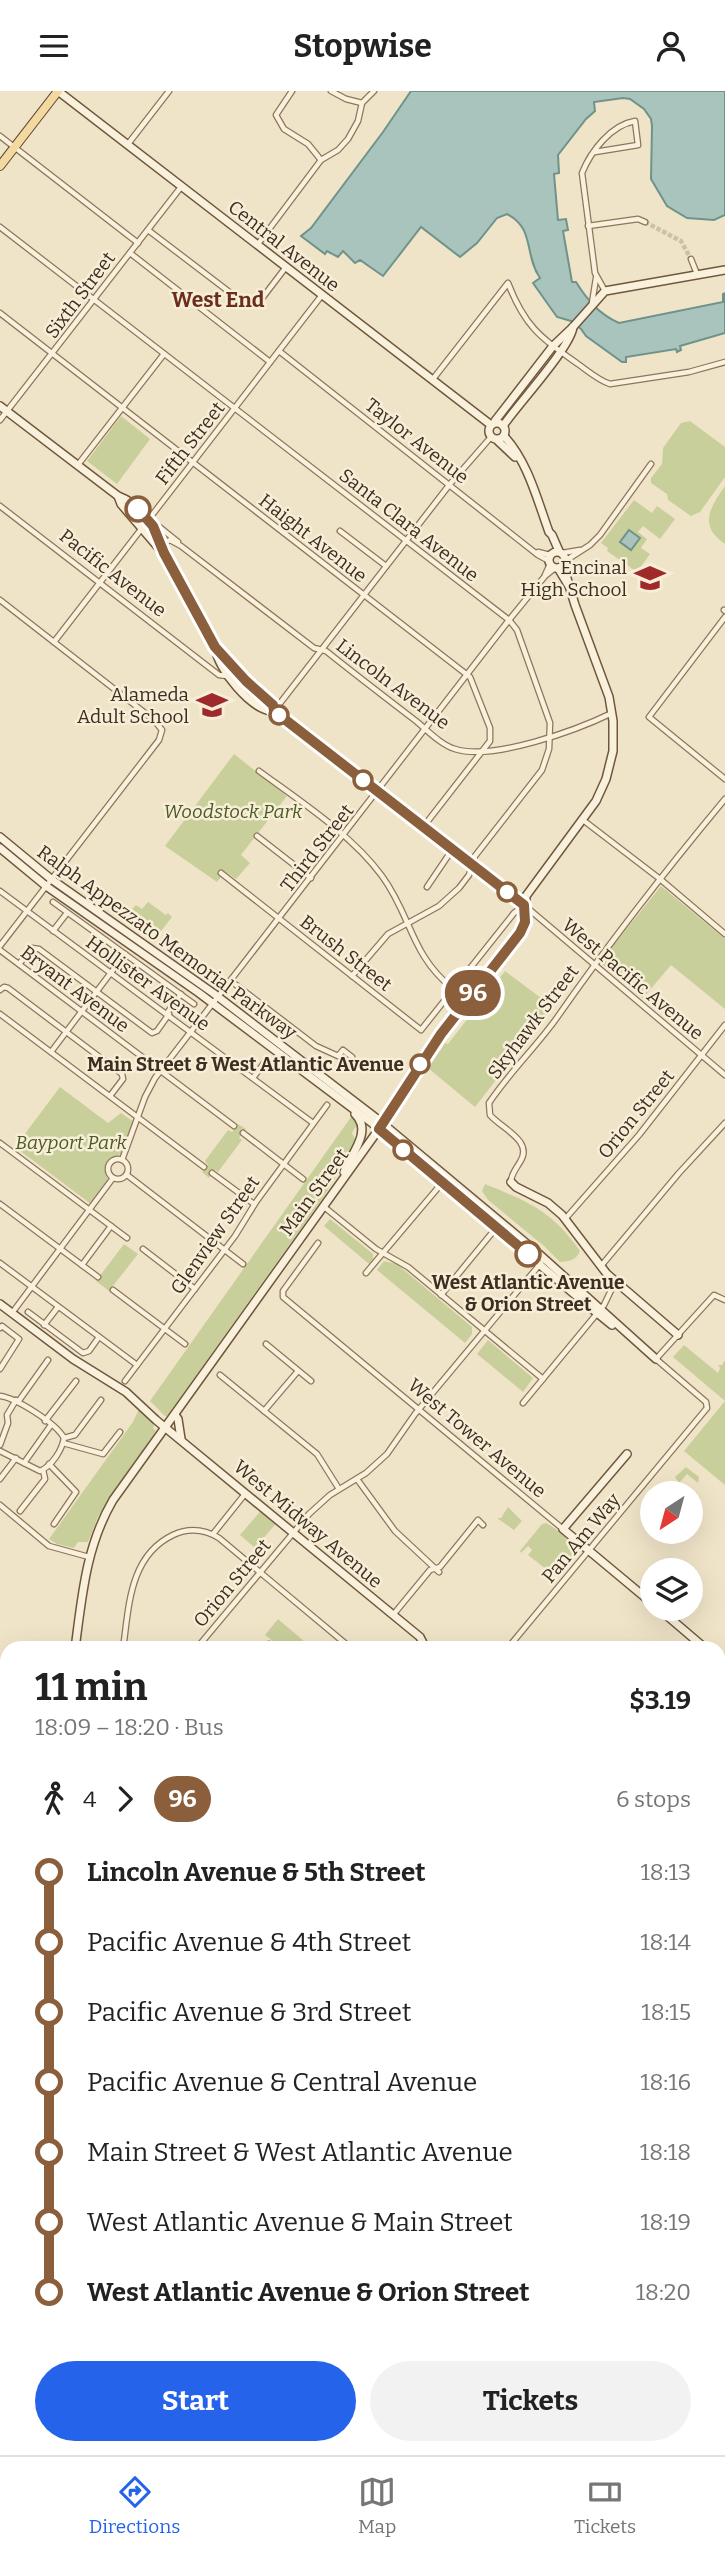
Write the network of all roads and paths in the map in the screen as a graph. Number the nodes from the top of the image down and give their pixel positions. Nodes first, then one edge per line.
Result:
1 (58, 91) edge
2 (169, 91) edge
3 (292, 91) edge
4 (331, 91) edge
5 (374, 91) edge
6 (362, 103) junction
7 (0, 136) edge
8 (128, 145) junction
9 (14, 148) junction
10 (595, 152) junction
11 (321, 160) junction
12 (0, 166) edge
13 (182, 186) junction
14 (645, 222) tunnel mouth
15 (588, 226) junction
16 (0, 227) edge
17 (148, 230) junction
18 (138, 243) junction
19 (257, 245) junction
20 (130, 254) junction
21 (691, 259) tunnel mouth
22 (286, 267) junction
23 (725, 270) edge
24 (698, 275) junction
25 (596, 277) junction
26 (605, 291) junction
27 (232, 294) dead end
28 (322, 295) junction
29 (95, 300) junction
30 (260, 301) dead end
31 (592, 303) junction
32 (0, 313) edge
33 (573, 327) junction
34 (553, 346) junction
35 (279, 351) junction
36 (560, 351) junction
37 (53, 354) junction
38 (164, 354) junction
39 (725, 362) edge
40 (270, 363) junction
41 (432, 381) junction
42 (0, 406) edge
43 (122, 408) junction
44 (235, 408) junction
45 (7, 411) junction
46 (0, 421) edge
47 (493, 423) junction
48 (503, 426) junction
49 (498, 438) junction
50 (192, 463) junction
51 (651, 464) dead end
52 (77, 466) junction
53 (450, 484) junction
54 (118, 496) junction
55 (0, 506) edge
56 (126, 508) junction
57 (149, 520) junction
58 (143, 527) junction
59 (340, 531) dead end
60 (406, 540) junction
61 (162, 544) junction
62 (181, 546) junction
63 (164, 553) junction
64 (556, 560) junction
65 (386, 566) junction
66 (100, 583) junction
67 (364, 595) junction
68 (0, 600) edge
69 (725, 617) edge
70 (509, 620) junction
71 (54, 642) junction
72 (215, 647) junction
73 (320, 650) junction
74 (467, 674) junction
75 (228, 676) junction
76 (274, 711) junction
77 (612, 713) junction
78 (425, 728) junction
79 (550, 738) junction
80 (482, 751) junction
81 (259, 771) dead end
82 (725, 779) edge
83 (377, 791) junction
84 (725, 799) edge
85 (583, 820) junction
86 (423, 827) junction
87 (257, 836) dead end
88 (0, 837) edge
89 (344, 837) junction
90 (0, 848) edge
91 (452, 850) junction
92 (472, 866) junction
93 (221, 873) dead end
94 (311, 878) junction
95 (660, 879) junction
96 (48, 883) junction
97 (427, 887) dead end
98 (0, 891) edge
99 (52, 902) dead end
100 (524, 905) junction
101 (26, 911) junction
102 (67, 913) junction
103 (279, 919) junction
104 (407, 923) junction
105 (53, 931) junction
106 (725, 934) edge
107 (0, 948) edge
108 (125, 954) junction
109 (19, 964) junction
110 (595, 964) junction
111 (110, 973) junction
112 (352, 976) junction
113 (230, 981) junction
114 (453, 989) junction
115 (0, 990) edge
116 (96, 992) junction
117 (181, 994) junction
118 (216, 1000) junction
119 (194, 1005) dead end
120 (82, 1011) junction
121 (0, 1014) edge
122 (168, 1014) junction
123 (725, 1025) edge
124 (191, 1031) junction
125 (66, 1032) junction
126 (51, 1052) junction
127 (701, 1054) junction
128 (352, 1057) dead end
129 (267, 1059) dead end
130 (161, 1071) junction
131 (307, 1074) junction
132 (725, 1075) edge
133 (253, 1078) junction
134 (110, 1096) junction
135 (327, 1105) dead end
136 (138, 1117) junction
137 (313, 1123) junction
138 (725, 1123) edge
139 (234, 1126) dead end
140 (381, 1126) junction
141 (243, 1133) dead end
142 (0, 1143) edge
143 (122, 1160) junction
144 (283, 1164) junction
145 (204, 1167) dead end
146 (212, 1173) dead end
147 (127, 1175) junction
148 (113, 1178) junction
149 (303, 1179) dead end
150 (511, 1182) joint
151 (442, 1183) junction
152 (339, 1184) junction
153 (0, 1204) edge
154 (254, 1205) junction
155 (323, 1206) junction
156 (90, 1210) junction
157 (566, 1218) junction
158 (111, 1226) junction
159 (496, 1228) junction
160 (127, 1238) dead end
161 (318, 1243) dead end
162 (60, 1249) junction
163 (143, 1249) dead end
164 (224, 1249) junction
165 (383, 1254) junction
166 (542, 1262) junction
167 (0, 1263) edge
168 (243, 1264) dead end
169 (82, 1265) junction
170 (601, 1266) junction
171 (366, 1273) dead end
172 (98, 1277) dead end
173 (615, 1282) junction
174 (32, 1287) junction
175 (195, 1289) junction
176 (113, 1290) dead end
177 (442, 1295) junction
178 (725, 1300) edge
179 (0, 1304) edge
180 (58, 1307) junction
181 (599, 1311) junction
182 (12, 1313) junction
183 (28, 1313) dead end
184 (44, 1325) junction
185 (1, 1327) edge
186 (165, 1329) junction
187 (485, 1331) junction
188 (678, 1335) junction
189 (99, 1337) junction
190 (266, 1343) dead end
191 (185, 1344) dead end
192 (656, 1359) junction
193 (48, 1360) dead end
194 (137, 1365) junction
195 (0, 1369) edge
196 (298, 1371) junction
197 (220, 1375) dead end
198 (543, 1379) junction
199 (76, 1381) dead end
200 (125, 1381) dead end
201 (310, 1381) dead end
202 (0, 1396) edge
203 (101, 1400) dead end
204 (17, 1401) junction
205 (523, 1403) dead end
206 (418, 1410) junction
207 (264, 1411) junction
208 (175, 1415) junction
209 (48, 1423) junction
210 (166, 1427) junction
211 (120, 1432) dead end
212 (181, 1439) junction
213 (63, 1440) junction
214 (0, 1445) edge
215 (0, 1451) edge
216 (627, 1454) dead end
217 (16, 1458) junction
218 (24, 1463) junction
219 (49, 1464) junction
220 (43, 1470) junction
221 (0, 1478) edge
222 (357, 1479) junction
223 (339, 1489) junction
224 (246, 1493) junction
225 (0, 1505) edge
226 (20, 1511) dead end
227 (54, 1524) dead end
228 (483, 1525) dead end
229 (563, 1529) junction
230 (293, 1532) junction
231 (213, 1534) junction
232 (588, 1551) junction
233 (89, 1557) junction
234 (437, 1571) junction
235 (260, 1572) junction
236 (640, 1593) edge
237 (393, 1615) junction
238 (673, 1621) edge
239 (76, 1641) edge
240 (124, 1641) edge
241 (203, 1641) edge
242 (342, 1641) edge
243 (422, 1641) edge
244 (515, 1641) edge
245 (697, 1641) edge

1 - 8 street, Central Avenue
1 - 9 main road
2 - 8 street
3 - 11 street
4 - 6 street
5 - 6 street
6 - 11 street
7 - 9 street
8 - 13 street, Central Avenue
9 - 12 main road
9 - 18 street
10 - 10 street
10 - 15 street
11 - 19 street
13 - 17 street, Sixth Street
13 - 19 street, Central Avenue
14 - 15 street
15 - 25 street
16 - 29 street, Santa Clara Avenue
17 - 18 street, Sixth Street
17 - 27 street
18 - 20 street, Sixth Street
19 - 22 street, Central Avenue
20 - 29 street, Sixth Street
20 - 40 street
21 - 24 street
22 - 28 street, Central Avenue
22 - 30 street
23 - 24 street
24 - 26 street
25 - 26 street
25 - 31 street
26 - 31 street
28 - 35 street, Fifth Street
28 - 41 street, Central Avenue
29 - 37 street, Sixth Street
29 - 38 street, Santa Clara Avenue
31 - 33 street
32 - 37 street, Haight Avenue
33 - 34 street
33 - 36 street
34 - 36 street
34 - 41 street
34 - 47 street
35 - 40 street, Fifth Street
35 - 53 street, Taylor Avenue
36 - 39 street
36 - 48 street
37 - 43 street, Haight Avenue
37 - 45 street, Sixth Street
38 - 43 street
38 - 44 street, Santa Clara Avenue
40 - 44 street, Fifth Street
41 - 47 street, Central Avenue
42 - 45 street, Lincoln Avenue
43 - 50 street, Haight Avenue
43 - 52 street
44 - 50 street, Fifth Street
44 - 60 street, Santa Clara Avenue
45 - 46 street, Sixth Street
45 - 52 street, Lincoln Avenue
47 - 48 street, Central Avenue
47 - 49 street
48 - 49 street
49 - 53 street
49 - 64 street
50 - 57 street, Fifth Street
50 - 67 street, Haight Avenue
51 - 64 street
52 - 54 street, Lincoln Avenue
53 - 60 street
53 - 64 street, Taylor Avenue
54 - 56 street, Lincoln Avenue
54 - 57 street, Lincoln Avenue
55 - 66 street, Pacific Avenue
56 - 57 street
56 - 58 street, Lincoln Avenue
57 - 58 street, Fifth Street
57 - 61 street
57 - 62 street, Lincoln Avenue
58 - 63 street, Lincoln Avenue
58 - 66 street, Fifth Street
59 - 65 street
60 - 65 street
60 - 70 street, Santa Clara Avenue
61 - 62 street
61 - 63 street
62 - 73 street, Lincoln Avenue
63 - 72 street
64 - 70 street, Third Street
64 - 77 street
65 - 67 street
66 - 71 street, Fifth Street
66 - 75 street, Pacific Avenue
67 - 73 street
67 - 74 street, Haight Avenue
68 - 71 street
69 - 82 street
70 - 74 street, Third Street
70 - 79 street, Santa Clara Avenue
71 - 96 street
72 - 75 street
72 - 76 street
73 - 76 street
73 - 78 street, Lincoln Avenue
74 - 78 street, Third Street
74 - 80 street, Haight Avenue
75 - 76 street
76 - 83 street
77 - 79 street, Lincoln Avenue
77 - 85 street
78 - 80 street, Lincoln Avenue
78 - 83 street, Third Street
79 - 80 street, Lincoln Avenue
79 - 92 street, Santa Clara Avenue
80 - 86 street, Haight Avenue
81 - 89 street
83 - 86 street
83 - 89 street, Third Street
84 - 95 street, Skyhawk Street
85 - 95 street
85 - 100 street
86 - 91 street
87 - 94 street
88 - 96 street, Ralph Appezzato Memorial Parkway
89 - 94 street, Third Street
89 - 104 street
90 - 96 street, Ralph Appezzato Memorial Parkway
91 - 92 street
91 - 97 street
92 - 100 street
92 - 104 street, Santa Clara Avenue
93 - 103 street, Brush Street
94 - 103 street, Third Street
95 - 106 street
95 - 110 street, Skyhawk Street
96 - 101 street
96 - 118 street, Ralph Appezzato Memorial Parkway
98 - 101 street, Hollister Avenue
99 - 102 street
100 - 110 street, West Pacific Avenue
100 - 114 street
100 - 140 street, Main Street
101 - 105 street, Hollister Avenue
101 - 107 street
102 - 105 street
102 - 108 street
103 - 112 street, Brush Street
103 - 113 street, Third Street
104 - 112 street, Santa Clara Avenue
104 - 114 street
105 - 111 street, Hollister Avenue
107 - 109 street, Bryant Avenue
108 - 111 street
108 - 117 street
109 - 116 street
109 - 120 street, Bryant Avenue
110 - 127 street, West Pacific Avenue
110 - 150 street, Skyhawk Street
111 - 116 street
111 - 122 street, Hollister Avenue
112 - 114 street, Brush Street
113 - 118 street, Third Street
113 - 128 street
115 - 125 street
116 - 120 street
116 - 122 street
117 - 119 street
117 - 122 street
118 - 124 street, Third Street
118 - 131 street, Ralph Appezzato Memorial Parkway
118 - 140 street, Ralph Appezzato Memorial Parkway
120 - 125 street
120 - 130 street, Bryant Avenue
121 - 126 street
122 - 124 street, Hollister Avenue
123 - 127 street, Orion Street
124 - 130 street, Third Street
124 - 133 street, Hollister Avenue
125 - 126 street
125 - 134 street
126 - 134 street
127 - 132 street, West Pacific Avenue
127 - 157 street, Orion Street
129 - 133 street
130 - 136 street, Third Street
130 - 139 street, Bryant Avenue
131 - 140 street, Ralph Appezzato Memorial Parkway
131 - 152 street
133 - 137 street, Hollister Avenue
134 - 136 street
135 - 137 street, Glenview Street
136 - 143 street, Third Street
136 - 145 street
137 - 144 street, Glenview Street
138 - 170 street
140 - 151 street
140 - 152 street, Main Street
140 - 166 street
141 - 144 street
142 - 156 street
143 - 147 street
143 - 148 street
144 - 149 street
144 - 154 street, Glenview Street
146 - 154 street
147 - 148 street
147 - 164 street
148 - 156 street
150 - 157 street
151 - 159 street
151 - 165 street
152 - 155 street, Main Street
153 - 162 street
154 - 164 street, Glenview Street
155 - 165 street
155 - 208 street, Main Street
156 - 158 street
156 - 162 street
157 - 170 street
158 - 160 street
158 - 169 street
159 - 166 street
159 - 177 street
161 - 206 street, West Tower Avenue
162 - 169 street
162 - 174 street
163 - 175 street
164 - 168 street
164 - 175 street, Glenview Street
165 - 171 street
165 - 177 street
166 - 181 street
166 - 187 street, Orion Street
167 - 174 street
169 - 172 street
170 - 173 street
173 - 181 street
173 - 188 street
174 - 180 street
174 - 182 street
175 - 186 street, Glenview Street
176 - 186 street
177 - 187 street
178 - 188 street
179 - 182 street, West Midway Avenue
180 - 184 street
180 - 189 street
181 - 192 street
181 - 198 street
182 - 210 street, West Midway Avenue
183 - 184 street
184 - 189 street
185 - 195 street
186 - 191 street
186 - 194 street, Glenview Street
187 - 198 street
187 - 206 street, Orion Street
188 - 192 street
189 - 194 street
190 - 196 street
192 - 232 street, Pan Am Way
193 - 204 street
194 - 200 street, Glenview Street
196 - 201 street
196 - 207 street
197 - 207 street
198 - 205 street
199 - 209 street
202 - 204 street
203 - 213 street
204 - 209 street
204 - 214 street
206 - 222 street, Orion Street
206 - 229 street, West Tower Avenue
207 - 223 street
208 - 210 street, Main Street
208 - 212 street
209 - 213 street
209 - 218 street
210 - 212 street, West Midway Avenue
210 - 233 street, Main Street
211 - 213 street
212 - 224 street, West Midway Avenue
213 - 219 street
215 - 217 street
216 - 229 street
217 - 218 street
217 - 221 street
218 - 220 street
219 - 220 street
219 - 227 street
220 - 226 street
222 - 223 street, Orion Street
222 - 234 street
223 - 230 street, Orion Street
224 - 230 street, West Midway Avenue
224 - 231 street
225 - 233 street
228 - 234 street
229 - 232 street, West Tower Avenue
230 - 235 street, Orion Street
230 - 237 street, West Midway Avenue
231 - 235 street
231 - 240 street
232 - 236 street, West Tower Avenue
232 - 244 street, Pan Am Way
233 - 239 street, Main Street
234 - 237 street
235 - 241 street, Orion Street
235 - 242 street
237 - 243 street, West Midway Avenue
238 - 245 street

